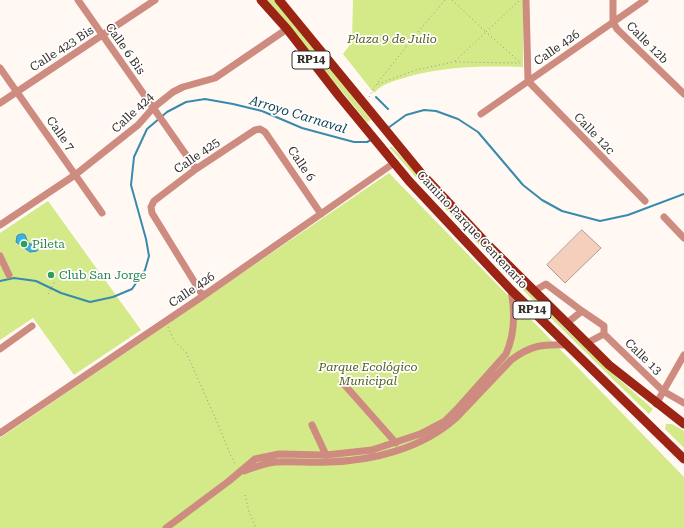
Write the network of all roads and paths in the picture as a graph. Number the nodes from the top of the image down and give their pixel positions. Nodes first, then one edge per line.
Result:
1 (78, 0) edge
2 (155, 0) edge
3 (261, 0) edge
4 (279, 0) edge
5 (445, 0) edge
6 (452, 0) edge
7 (520, 0) edge
8 (526, 0) edge
9 (613, 0) edge
10 (645, 0) edge
11 (613, 22) junction
12 (287, 29) junction
13 (486, 32) junction
14 (103, 36) junction
15 (454, 62) junction
16 (0, 68) edge
17 (528, 81) junction
18 (376, 85) junction
19 (16, 92) junction
20 (684, 94) edge
21 (0, 103) edge
22 (368, 108) junction
23 (154, 109) junction
24 (481, 114) dead end
25 (260, 129) joint
26 (394, 163) junction
27 (196, 169) junction
28 (75, 175) junction
29 (645, 202) dead end
30 (102, 213) dead end
31 (321, 214) junction
32 (664, 217) dead end
33 (0, 225) edge
34 (684, 238) edge
35 (0, 256) edge
36 (9, 275) dead end
37 (55, 281) dead end
38 (511, 290) junction
39 (534, 291) junction
40 (48, 294) dead end
41 (203, 296) junction
42 (582, 310) junction
43 (165, 322) junction
44 (567, 323) junction
45 (32, 326) dead end
46 (604, 334) junction
47 (587, 343) junction
48 (567, 345) junction
49 (0, 348) edge
50 (684, 355) edge
51 (342, 382) dead end
52 (663, 391) junction
53 (684, 403) edge
54 (656, 404) junction
55 (457, 414) junction
56 (684, 424) edge
57 (312, 425) dead end
58 (0, 433) edge
59 (394, 446) junction
60 (330, 458) junction
61 (684, 459) edge
62 (240, 472) junction
63 (244, 495) dead end
64 (166, 528) edge
65 (256, 528) edge

1 - 14 street, Calle 6 Bis
2 - 14 street, Calle 423 Bis
3 - 12 main road, Camino Parque Centenario / RP14
4 - 22 main road, Camino Parque Centenario / RP14
5 - 18 path
6 - 13 path
7 - 13 path
8 - 17 street
9 - 11 street
10 - 11 street, Calle 426
11 - 17 street, Calle 426
11 - 20 street, Calle 12b
12 - 23 street, Calle 424
12 - 26 main road, Camino Parque Centenario / RP14
13 - 15 path
13 - 15 path
14 - 19 street, Calle 423 Bis
14 - 23 street, Calle 6 Bis
15 - 18 path
16 - 19 street, Calle 7
17 - 24 street, Calle 426
17 - 29 street, Calle 12c
18 - 22 path
19 - 21 street, Calle 423 Bis
19 - 28 street, Calle 7
22 - 39 main road, Camino Parque Centenario / RP14
23 - 27 street, Calle 6 Bis
23 - 28 street, Calle 424
25 - 27 street, Calle 425
25 - 31 street, Calle 6
26 - 31 street, Calle 426
26 - 38 main road, Camino Parque Centenario / RP14
27 - 41 street, Calle 425
28 - 30 street, Calle 7
28 - 33 street, Calle 424
31 - 41 street, Calle 426
32 - 34 street
35 - 36 street
37 - 40 path
38 - 48 main road, Camino Parque Centenario / RP14
38 - 55 street
39 - 42 street
39 - 44 main road, Camino Parque Centenario / RP14
41 - 43 street, Calle 426
42 - 44 street
42 - 46 street, Calle 13
43 - 58 street, Calle 426
43 - 62 path
44 - 47 main road, Camino Parque Centenario / RP14
45 - 49 street
46 - 47 street
46 - 52 street, Calle 13
47 - 54 main road, Camino Parque Centenario / RP14
48 - 55 street
48 - 61 main road, Camino Parque Centenario / RP14
50 - 52 street
51 - 59 street
52 - 53 street, Calle 13
52 - 54 street
54 - 56 main road, Camino Parque Centenario / RP14
55 - 59 street
57 - 60 street
59 - 60 street
60 - 62 street
62 - 64 street
63 - 65 path

